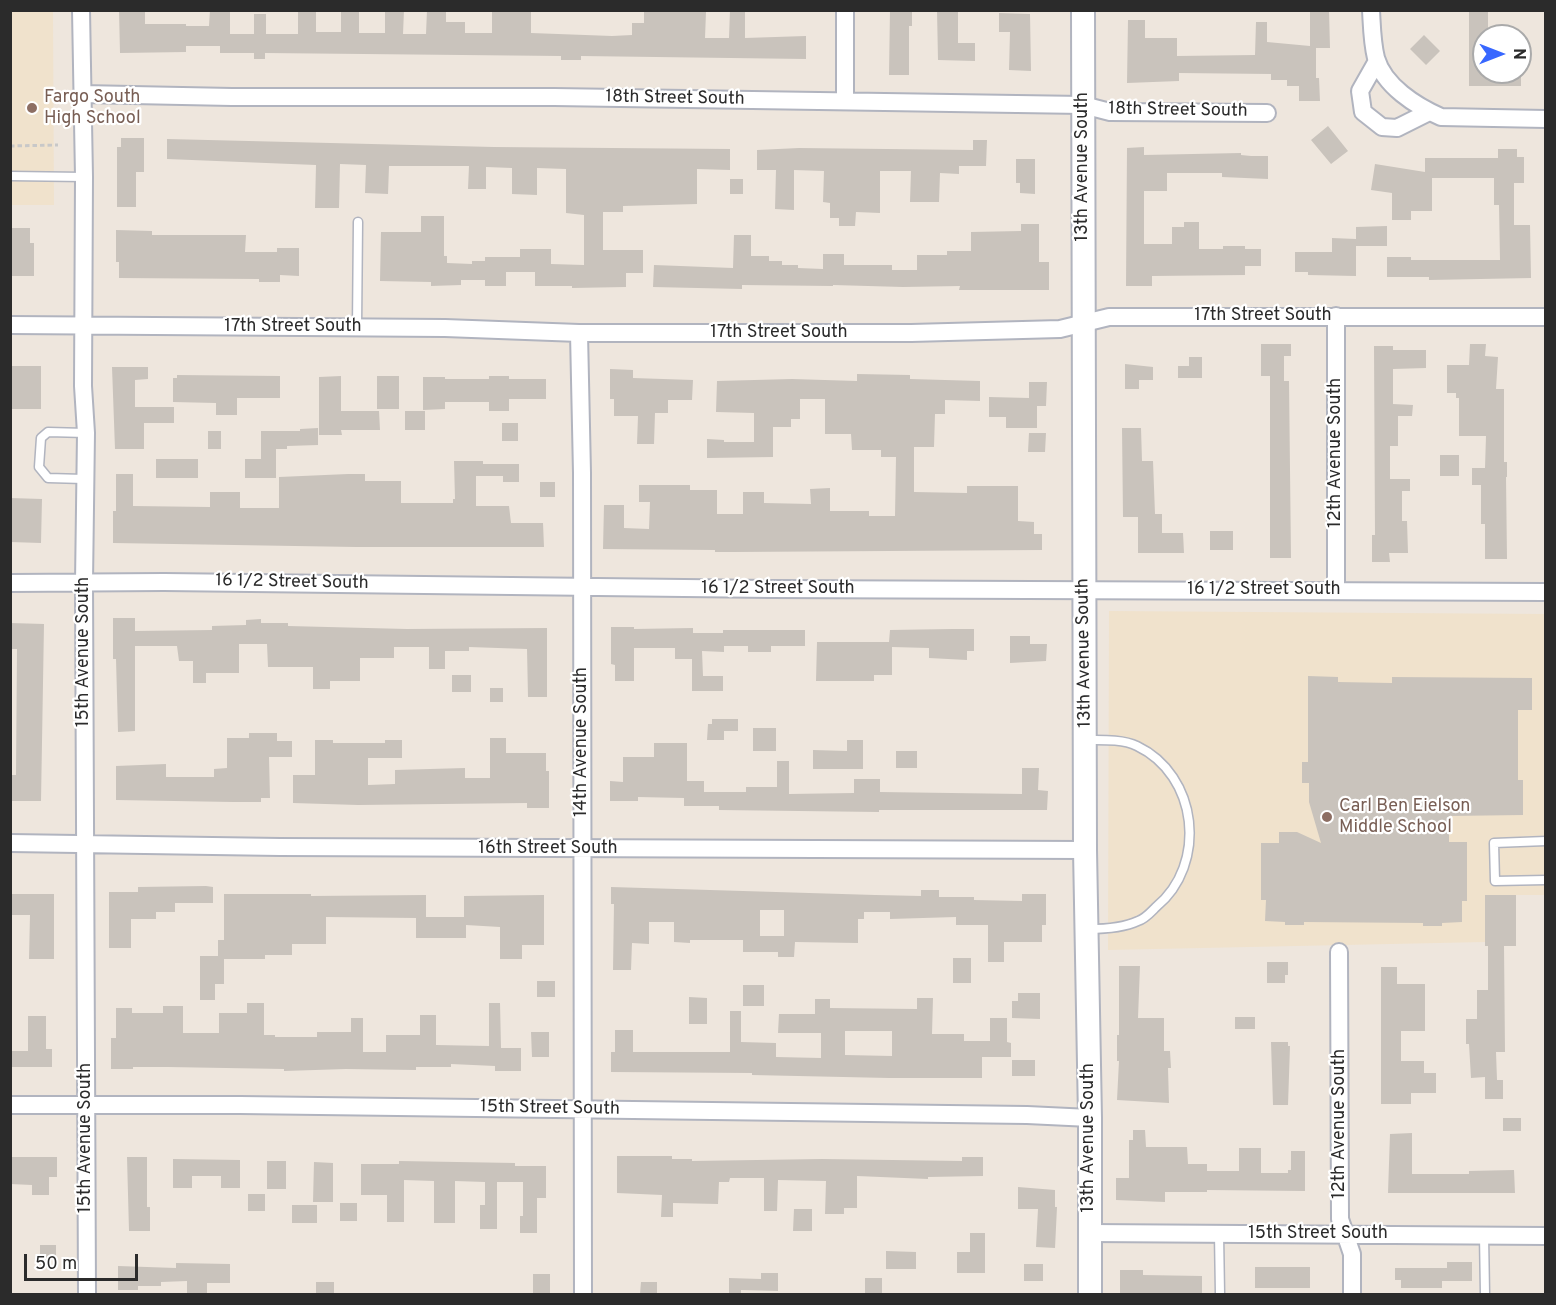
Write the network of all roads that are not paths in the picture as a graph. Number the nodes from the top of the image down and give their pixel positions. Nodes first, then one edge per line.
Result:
1 (81, 10) edge
2 (845, 10) edge
3 (1083, 10) edge
4 (1371, 10) edge
5 (1377, 60) junction
6 (82, 94) junction
7 (845, 101) junction
8 (1083, 105) junction
9 (1429, 112) junction
10 (1267, 113) dead end
11 (1545, 119) edge
12 (10, 176) edge
13 (84, 177) junction
14 (358, 222) dead end
15 (1336, 316) junction
16 (1545, 317) edge
17 (1083, 323) junction
18 (10, 325) edge
19 (84, 325) junction
20 (357, 327) junction
21 (579, 333) junction
22 (86, 433) junction
23 (84, 479) junction
24 (84, 582) junction
25 (10, 583) edge
26 (582, 586) junction
27 (1084, 590) junction
28 (1336, 590) junction
29 (1545, 592) edge
30 (1086, 740) junction
31 (1545, 841) edge
32 (10, 843) edge
33 (84, 844) junction
34 (582, 849) junction
35 (1085, 850) junction
36 (1545, 880) edge
37 (1085, 929) junction
38 (1339, 952) dead end
39 (10, 1105) edge
40 (86, 1105) junction
41 (582, 1109) junction
42 (1090, 1118) junction
43 (1090, 1233) junction
44 (1219, 1234) junction
45 (1345, 1234) junction
46 (1484, 1235) junction
47 (1545, 1236) edge
48 (87, 1294) edge
49 (584, 1294) edge
50 (1090, 1294) edge
51 (1220, 1294) edge
52 (1352, 1294) edge
53 (1485, 1294) edge

1 - 6 street, 15th Avenue South
2 - 7 street
3 - 8 main road, 13th Avenue South
4 - 5 street
5 - 9 street
5 - 9 street
6 - 7 street, 18th Street South
6 - 13 street, 15th Avenue South
7 - 8 street, 18th Street South
8 - 10 street, 18th Street South
8 - 17 main road, 13th Avenue South
9 - 11 street
12 - 13 lane
13 - 19 street, 15th Avenue South
14 - 20 lane
15 - 16 street, 17th Street South
15 - 17 street, 17th Street South
15 - 28 street, 12th Avenue South
17 - 21 street, 17th Street South
17 - 27 main road, 13th Avenue South
18 - 19 street, 17th Street South
19 - 20 street, 17th Street South
19 - 22 street, 15th Avenue South
20 - 21 street, 17th Street South
21 - 26 street, 14th Avenue South
22 - 23 street, 15th Avenue South
22 - 23 lane
23 - 24 street, 15th Avenue South
24 - 25 street, 16 1/2 Street South
24 - 26 street, 16 1/2 Street South
24 - 33 street, 15th Avenue South
26 - 27 street, 16 1/2 Street South
26 - 34 street, 14th Avenue South
27 - 28 street, 16 1/2 Street South
27 - 30 main road, 13th Avenue South
28 - 29 street, 16 1/2 Street South
30 - 35 main road, 13th Avenue South
30 - 37 lane
31 - 36 lane
32 - 33 street, 16th Street South
33 - 34 street, 16th Street South
33 - 40 street, 15th Avenue South
34 - 35 street, 16th Street South
34 - 41 street, 14th Avenue South
35 - 37 main road, 13th Avenue South
37 - 42 main road, 13th Avenue South
38 - 45 street, 12th Avenue South
39 - 40 street, 15th Street South
40 - 41 street, 15th Street South
40 - 48 street, 15th Avenue South
41 - 42 street, 15th Street South
41 - 49 street, 14th Avenue South
42 - 43 main road, 13th Avenue South
43 - 44 street, 15th Street South
43 - 50 main road, 13th Avenue South
44 - 45 street, 15th Street South
44 - 51 lane
45 - 46 street, 15th Street South
45 - 52 street, 12th Avenue South
46 - 47 street, 15th Street South
46 - 53 lane

